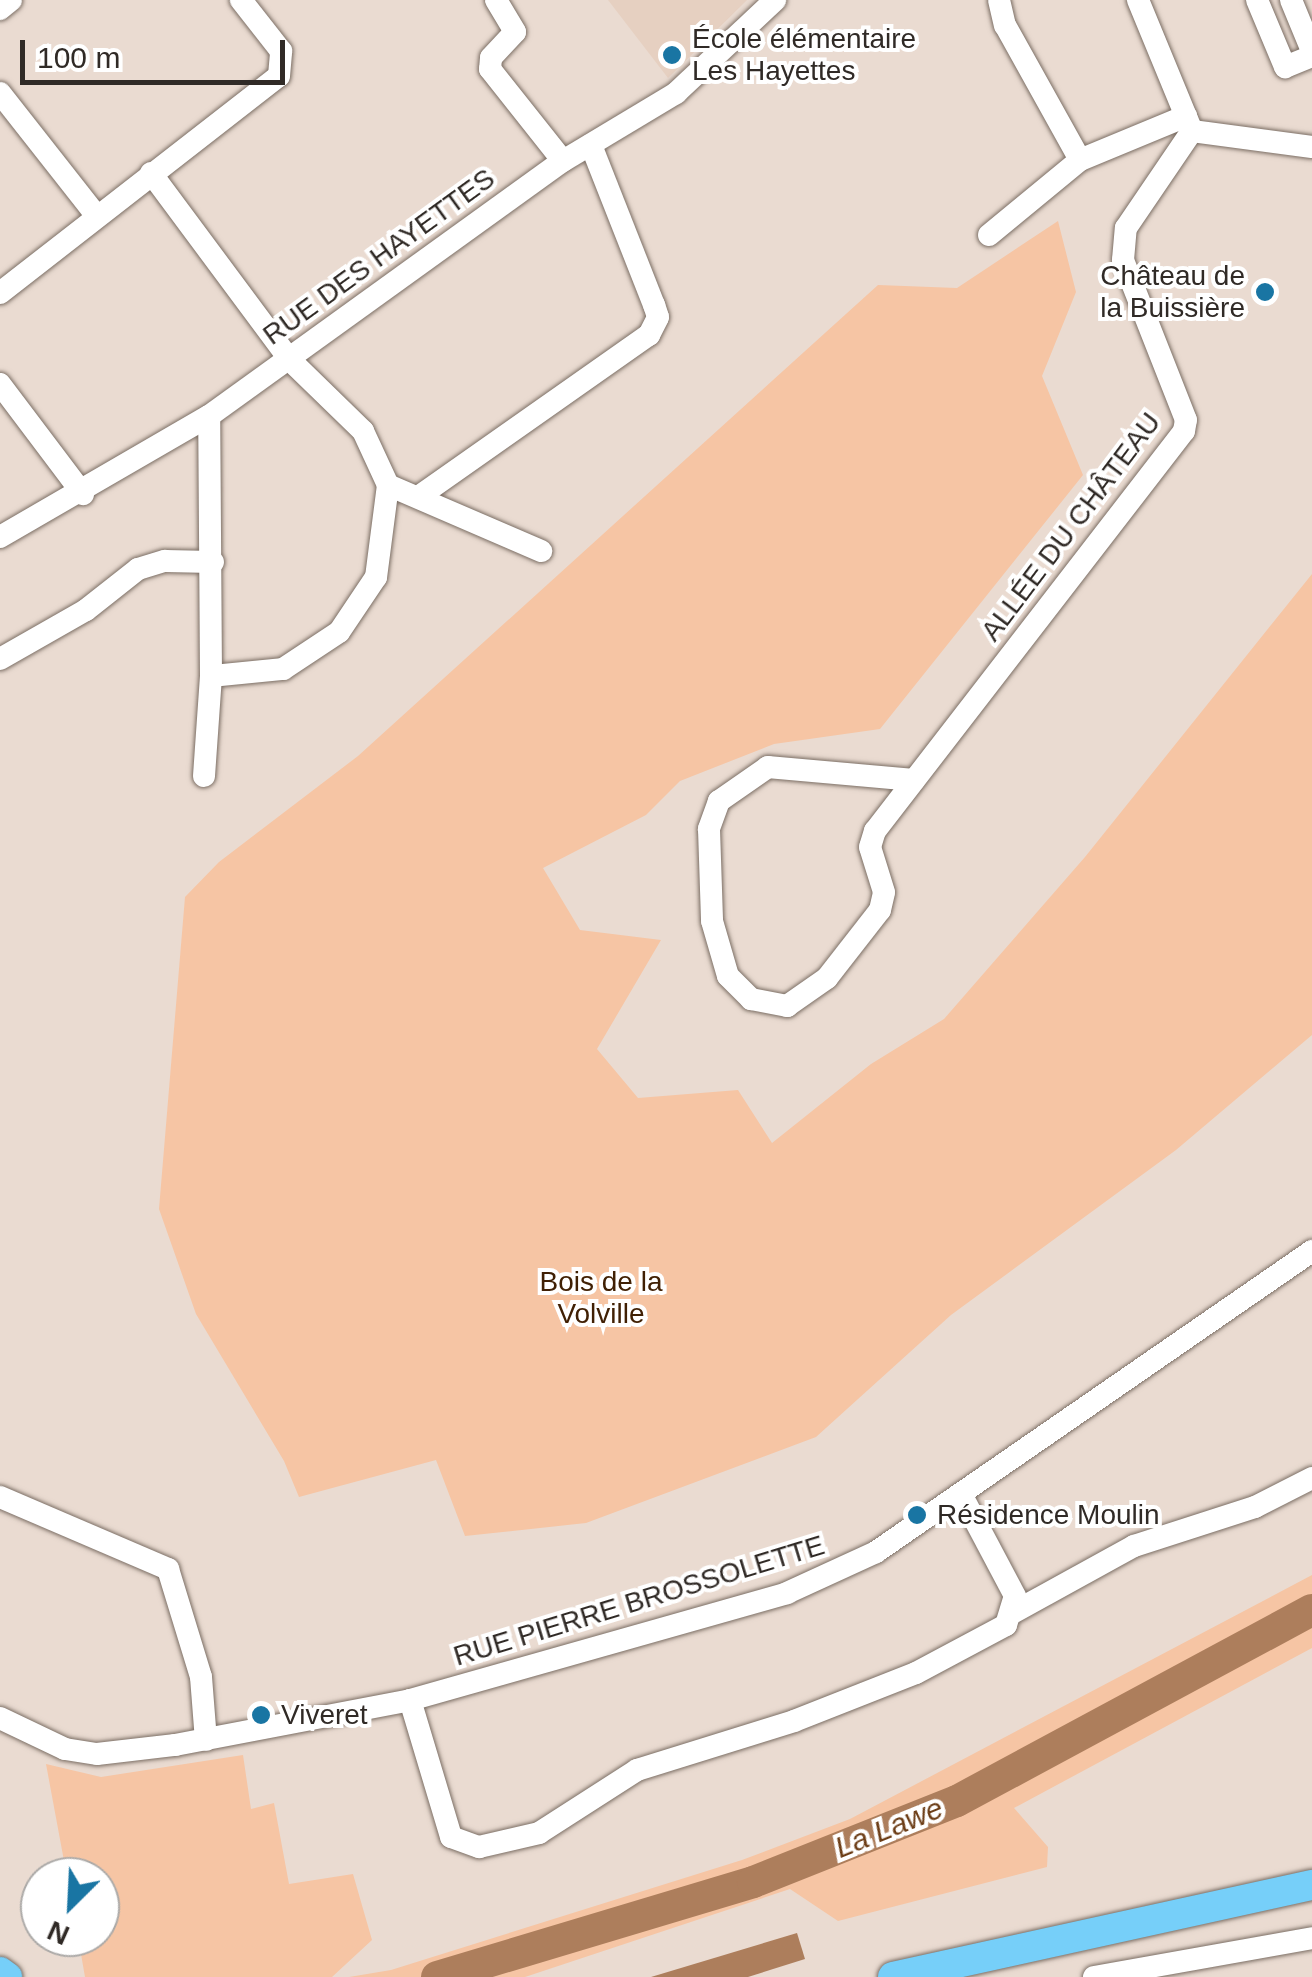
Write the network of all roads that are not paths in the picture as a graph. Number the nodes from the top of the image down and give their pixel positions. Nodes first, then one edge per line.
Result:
1 (11, 0) edge
2 (241, 0) edge
3 (496, 0) edge
4 (774, 0) edge
5 (999, 0) edge
6 (1138, 0) edge
7 (1257, 0) edge
8 (1291, 0) edge
9 (0, 8) edge
10 (1312, 54) edge
11 (0, 93) edge
12 (1189, 124) junction
13 (591, 145) junction
14 (1312, 147) edge
15 (1080, 160) junction
16 (563, 161) junction
17 (151, 173) junction
18 (96, 215) junction
19 (989, 235) dead end
20 (0, 293) edge
21 (290, 360) junction
22 (0, 384) edge
23 (210, 416) junction
24 (388, 485) junction
25 (83, 494) junction
26 (421, 494) junction
27 (0, 537) edge
28 (541, 551) dead end
29 (213, 562) junction
30 (0, 659) edge
31 (212, 676) junction
32 (204, 776) dead end
33 (914, 780) junction
34 (1312, 1251) edge
35 (1312, 1478) edge
36 (962, 1496) junction
37 (0, 1497) edge
38 (1014, 1612) junction
39 (410, 1700) junction
40 (5, 1724) edge
41 (206, 1740) junction
42 (1312, 1885) edge
43 (1312, 1938) edge
44 (0, 1972) edge
45 (7, 1977) edge
46 (893, 1977) edge
47 (1094, 1977) edge

1 - 9 street
2 - 17 street
3 - 16 street
4 - 13 street, RUE DES HAYETTES
5 - 15 street
6 - 12 street
7 - 10 street
8 - 10 street
11 - 18 street
12 - 14 street
12 - 15 street
12 - 33 street, ALLÉE DU CHÂTEAU
13 - 16 street, RUE DES HAYETTES
13 - 26 street
15 - 19 street
16 - 21 street, RUE DES HAYETTES
17 - 18 street
17 - 21 street
18 - 20 street
21 - 23 street, RUE DES HAYETTES
21 - 24 street
22 - 25 street
23 - 25 street, RUE DES HAYETTES
23 - 29 street
24 - 26 street
24 - 31 street
25 - 27 street, RUE DES HAYETTES
26 - 28 street
29 - 30 street
29 - 31 street
31 - 32 street
33 - 33 street, ALLÉE DU CHÂTEAU
34 - 36 street, RUE PIERRE BROSSOLETTE
35 - 38 street
36 - 38 street
36 - 39 street, RUE PIERRE BROSSOLETTE
37 - 41 street
38 - 39 street
39 - 41 street, RUE PIERRE BROSSOLETTE
40 - 41 street, RUE PIERRE BROSSOLETTE
42 - 46 main road
43 - 47 street
44 - 45 main road

